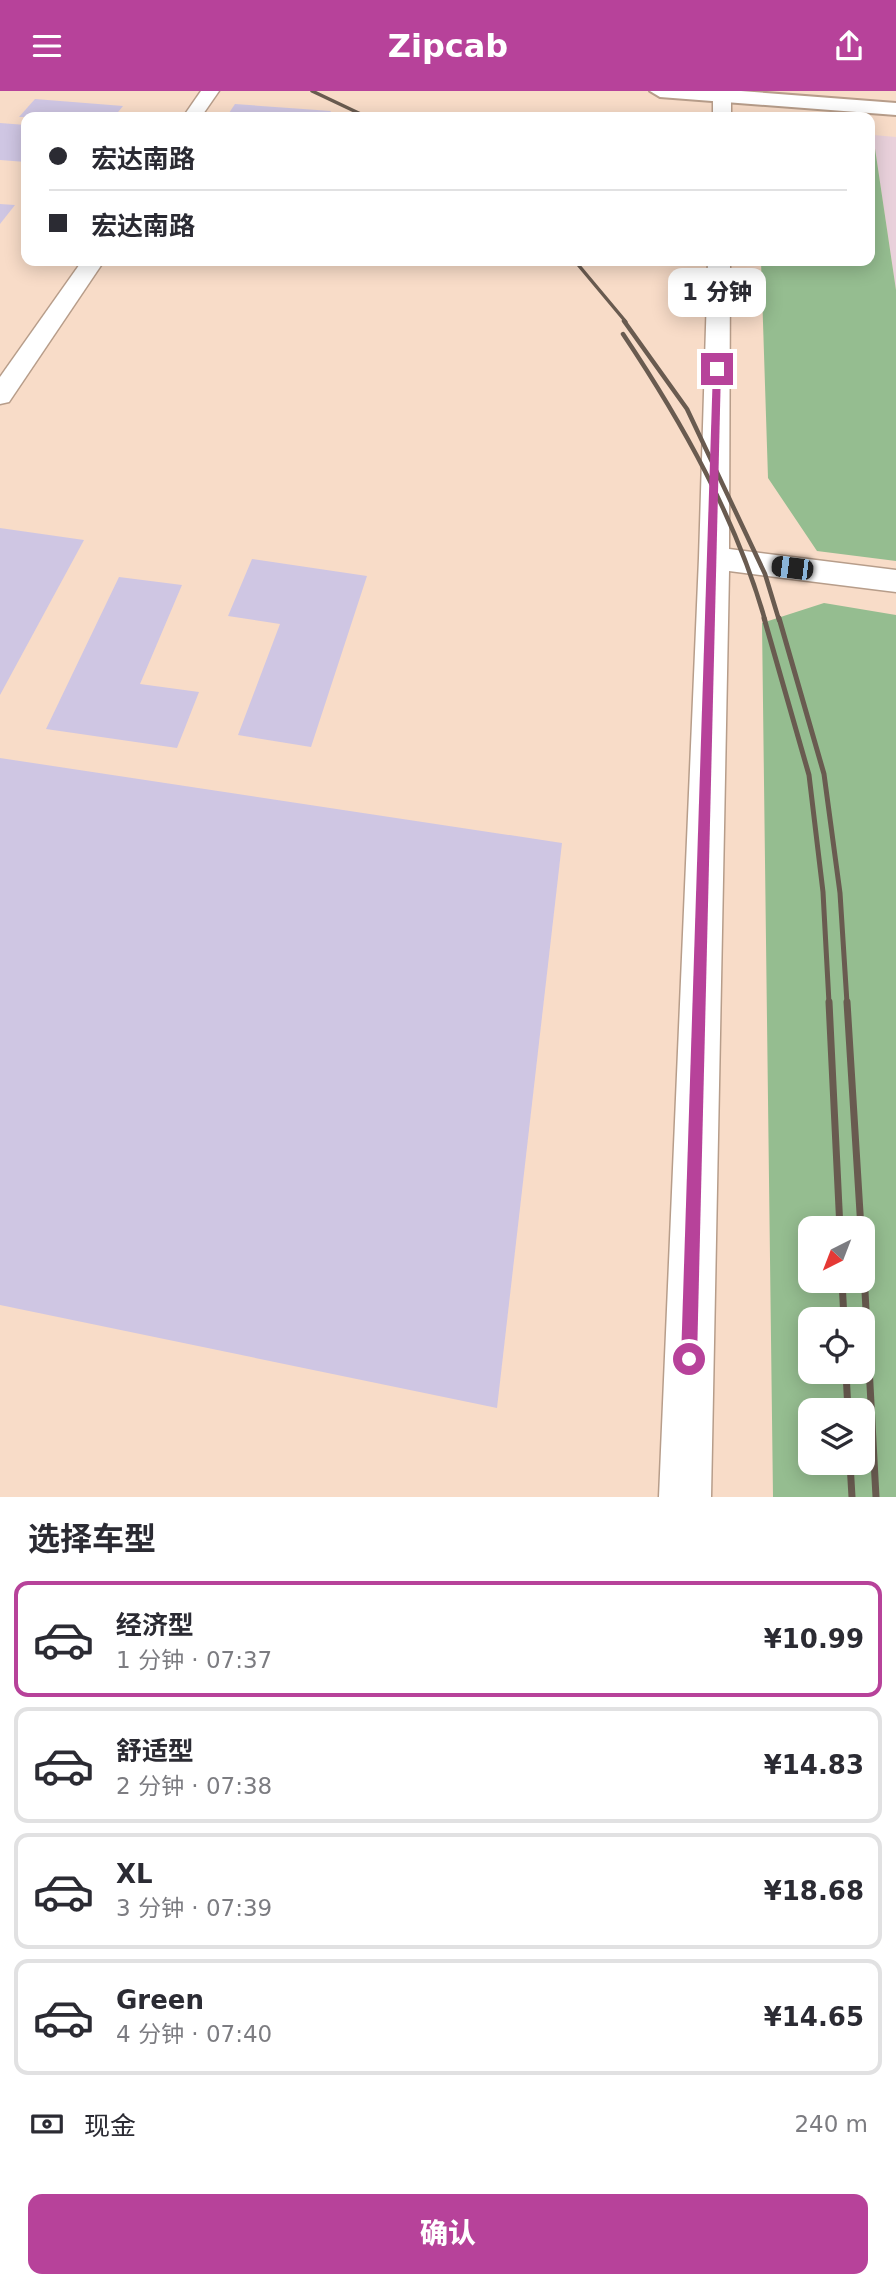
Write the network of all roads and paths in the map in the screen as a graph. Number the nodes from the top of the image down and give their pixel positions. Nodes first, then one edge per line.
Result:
1 (210, 91) edge
2 (660, 91) edge
3 (722, 93) edge
4 (896, 109) edge
5 (195, 112) edge
6 (722, 112) edge
7 (90, 266) edge
8 (719, 266) edge
9 (0, 395) edge
10 (714, 558) junction
11 (896, 581) edge
12 (685, 1497) edge

1 - 5 street
2 - 3 main road
3 - 4 main road
3 - 6 street
7 - 9 street
8 - 10 street
10 - 11 street
10 - 12 street

